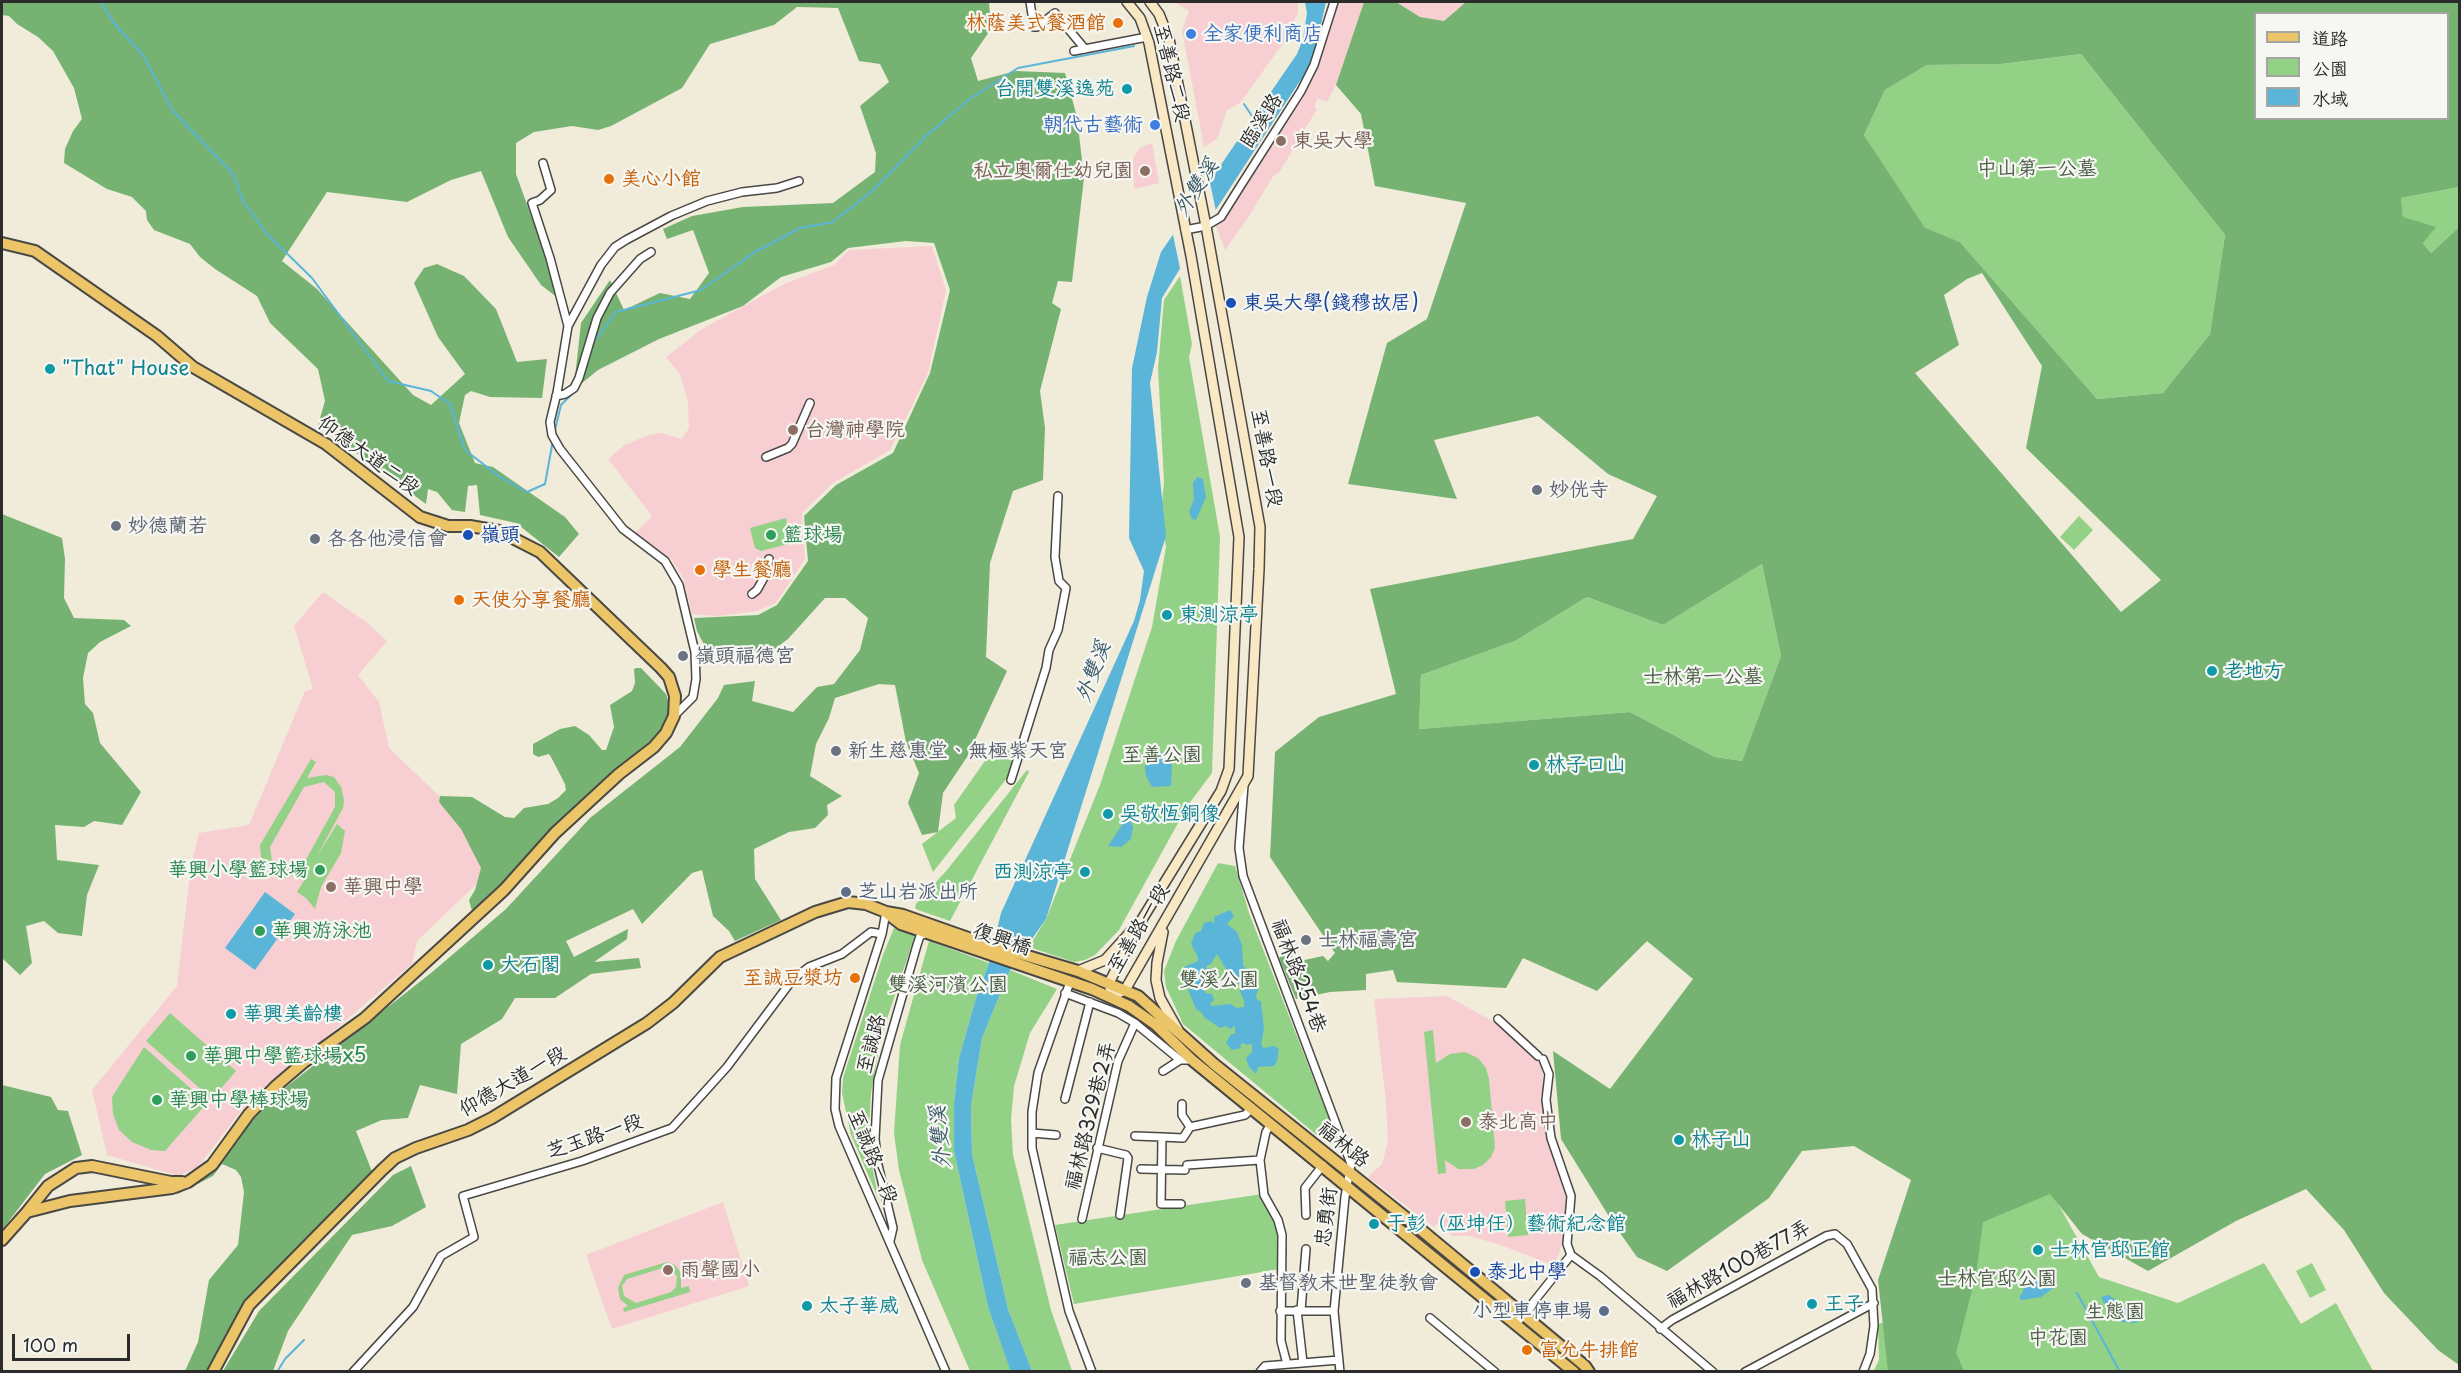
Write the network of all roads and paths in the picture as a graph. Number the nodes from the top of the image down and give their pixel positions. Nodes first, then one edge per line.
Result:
1 (1029, 2) edge
2 (1127, 2) edge
3 (1150, 2) edge
4 (1334, 2) edge
5 (1147, 37) junction
6 (1085, 49) junction
7 (1074, 51) dead end
8 (543, 163) dead end
9 (799, 181) dead end
10 (1206, 226) junction
11 (1185, 230) junction
12 (2, 243) edge
13 (651, 252) dead end
14 (568, 326) junction
15 (556, 396) junction
16 (810, 403) dead end
17 (766, 457) dead end
18 (1058, 496) dead end
19 (769, 559) dead end
20 (752, 594) dead end
21 (674, 716) junction
22 (1011, 780) dead end
23 (1244, 785) junction
24 (885, 912) junction
25 (1141, 921) junction
26 (1164, 924) junction
27 (932, 932) junction
28 (882, 934) junction
29 (1078, 971) junction
30 (1064, 980) junction
31 (1109, 983) junction
32 (1125, 990) junction
33 (1112, 996) junction
34 (1090, 1002) junction
35 (1498, 1018) dead end
36 (1134, 1023) junction
37 (1179, 1032) junction
38 (1186, 1060) junction
39 (1163, 1071) dead end
40 (1065, 1099) dead end
41 (1182, 1104) dead end
42 (1252, 1108) junction
43 (1271, 1124) junction
44 (1190, 1127) junction
45 (1032, 1133) junction
46 (1056, 1135) dead end
47 (1135, 1136) dead end
48 (1162, 1137) junction
49 (1097, 1148) junction
50 (1260, 1160) junction
51 (1323, 1165) junction
52 (1140, 1169) dead end
53 (1162, 1169) junction
54 (1349, 1179) junction
55 (188, 1182) junction
56 (1181, 1204) dead end
57 (27, 1212) junction
58 (1120, 1215) dead end
59 (1306, 1215) dead end
60 (1082, 1219) dead end
61 (2, 1240) edge
62 (890, 1240) junction
63 (1306, 1249) dead end
64 (1571, 1255) junction
65 (1874, 1303) junction
66 (1299, 1310) junction
67 (1280, 1311) junction
68 (1334, 1311) junction
69 (1430, 1318) dead end
70 (1520, 1320) junction
71 (1660, 1329) junction
72 (1339, 1360) junction
73 (1304, 1363) junction
74 (1287, 1364) junction
75 (213, 1371) edge
76 (352, 1371) edge
77 (946, 1371) edge
78 (1092, 1371) edge
79 (1260, 1371) edge
80 (1340, 1371) edge
81 (1495, 1371) edge
82 (1574, 1371) edge
83 (1589, 1371) edge
84 (1713, 1371) edge
85 (1745, 1371) edge
86 (1863, 1371) edge

1 - 6 street
2 - 5 main road, 至善路二段
3 - 10 main road, 至善路二段
4 - 10 street, 臨溪路
5 - 6 street
5 - 11 main road, 至善路二段
6 - 7 street
8 - 14 street
9 - 14 street
10 - 11 street
10 - 23 main road, 至善路一段
11 - 25 main road, 至善路一段
12 - 21 main road, 仰德大道二段
13 - 15 street
14 - 15 street
15 - 21 street
16 - 17 street
18 - 22 street
19 - 20 street
21 - 55 main road
23 - 26 main road, 至善路一段
23 - 54 street, 福林路254巷
24 - 27 main road
24 - 28 street, 至誠路一段
24 - 75 main road, 仰德大道一段
25 - 29 main road
25 - 31 main road, 至善路一段
26 - 32 main road, 至善路一段
26 - 37 main road
27 - 30 main road, 復興橋
27 - 62 street, 至誠路
28 - 62 street, 至誠路一段
28 - 76 street, 芝玉路一段
29 - 30 main road, 福林路
29 - 31 main road, 福林路
30 - 33 main road, 福林路
30 - 34 street
30 - 45 street
31 - 32 main road, 福林路
31 - 33 main road, 至善路一段
32 - 33 main road, 至善路一段
32 - 37 main road, 福林路
33 - 38 main road, 福林路
34 - 36 street
34 - 40 street
35 - 64 street
36 - 38 street
36 - 49 street, 福林路329巷2弄
37 - 54 main road, 福林路
38 - 39 street
38 - 42 main road, 福林路
41 - 44 street
42 - 43 main road, 福林路
42 - 44 street
43 - 50 street
43 - 51 main road, 福林路
44 - 48 street
45 - 46 street
45 - 78 street
47 - 48 street
48 - 53 street
49 - 58 street
49 - 60 street, 福林路329巷2弄
50 - 53 street
50 - 67 street
51 - 54 main road, 福林路
51 - 59 street
52 - 53 street
53 - 56 street
54 - 68 street, 忠勇街
54 - 70 main road, 福林路
55 - 57 main road
55 - 57 main road
57 - 61 main road
62 - 77 street, 至誠路一段
63 - 66 street
64 - 70 street
64 - 71 street
65 - 71 street, 福林路100巷77弄
65 - 85 street
65 - 86 street
66 - 67 street
66 - 68 street
66 - 73 street
67 - 74 street
68 - 72 street, 忠勇街
69 - 81 street
70 - 82 main road, 福林路
70 - 83 main road, 福林路
71 - 84 street
72 - 73 street
72 - 80 street, 忠勇街
73 - 74 street
74 - 79 street

